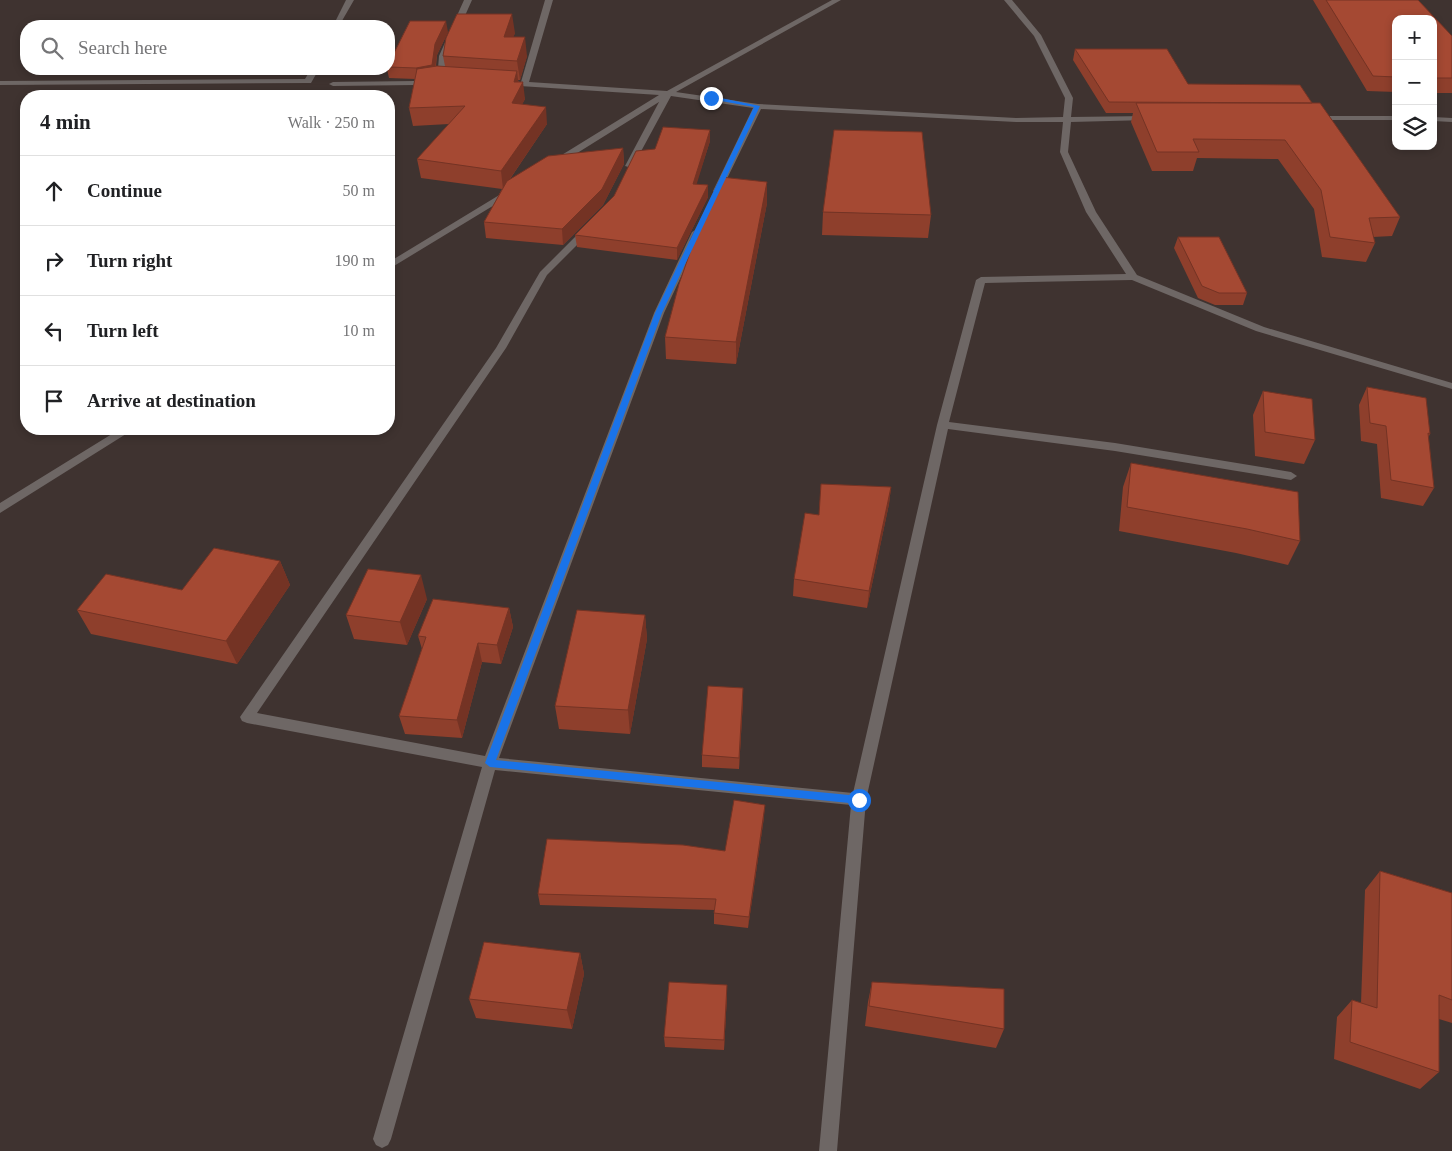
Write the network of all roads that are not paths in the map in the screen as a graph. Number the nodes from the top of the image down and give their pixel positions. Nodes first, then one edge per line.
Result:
1 (350, 0) edge
2 (468, 0) edge
3 (550, 0) edge
4 (836, 0) edge
5 (1008, 0) edge
6 (339, 20) edge
7 (311, 75) edge
8 (440, 79) junction
9 (450, 80) edge
10 (0, 83) edge
11 (496, 83) edge
12 (333, 84) dead end
13 (524, 84) junction
14 (668, 93) junction
15 (758, 106) junction
16 (1066, 118) junction
17 (1156, 118) edge
18 (1306, 118) edge
19 (1392, 118) edge
20 (1437, 119) edge
21 (1452, 120) edge
22 (549, 167) edge
23 (622, 181) edge
24 (516, 188) edge
25 (710, 205) edge
26 (596, 220) edge
27 (702, 223) edge
28 (395, 262) edge
29 (1134, 277) junction
30 (1452, 386) edge
31 (943, 425) junction
32 (118, 435) edge
33 (1291, 476) dead end
34 (0, 509) edge
35 (490, 763) junction
36 (859, 800) junction
37 (382, 1139) dead end
38 (828, 1151) edge

1 - 6 street
2 - 8 street
3 - 13 street
4 - 14 street
5 - 16 street
7 - 10 street
8 - 9 street
8 - 12 street
11 - 13 street
13 - 14 street
14 - 15 street
14 - 22 street
14 - 23 street
15 - 16 street
15 - 25 street
16 - 17 street
16 - 29 street
18 - 19 street
20 - 21 street
24 - 28 street
26 - 35 street
27 - 35 street
29 - 30 street
29 - 31 street
31 - 33 street
31 - 36 street
32 - 34 street
35 - 36 street
35 - 37 street
36 - 38 street

